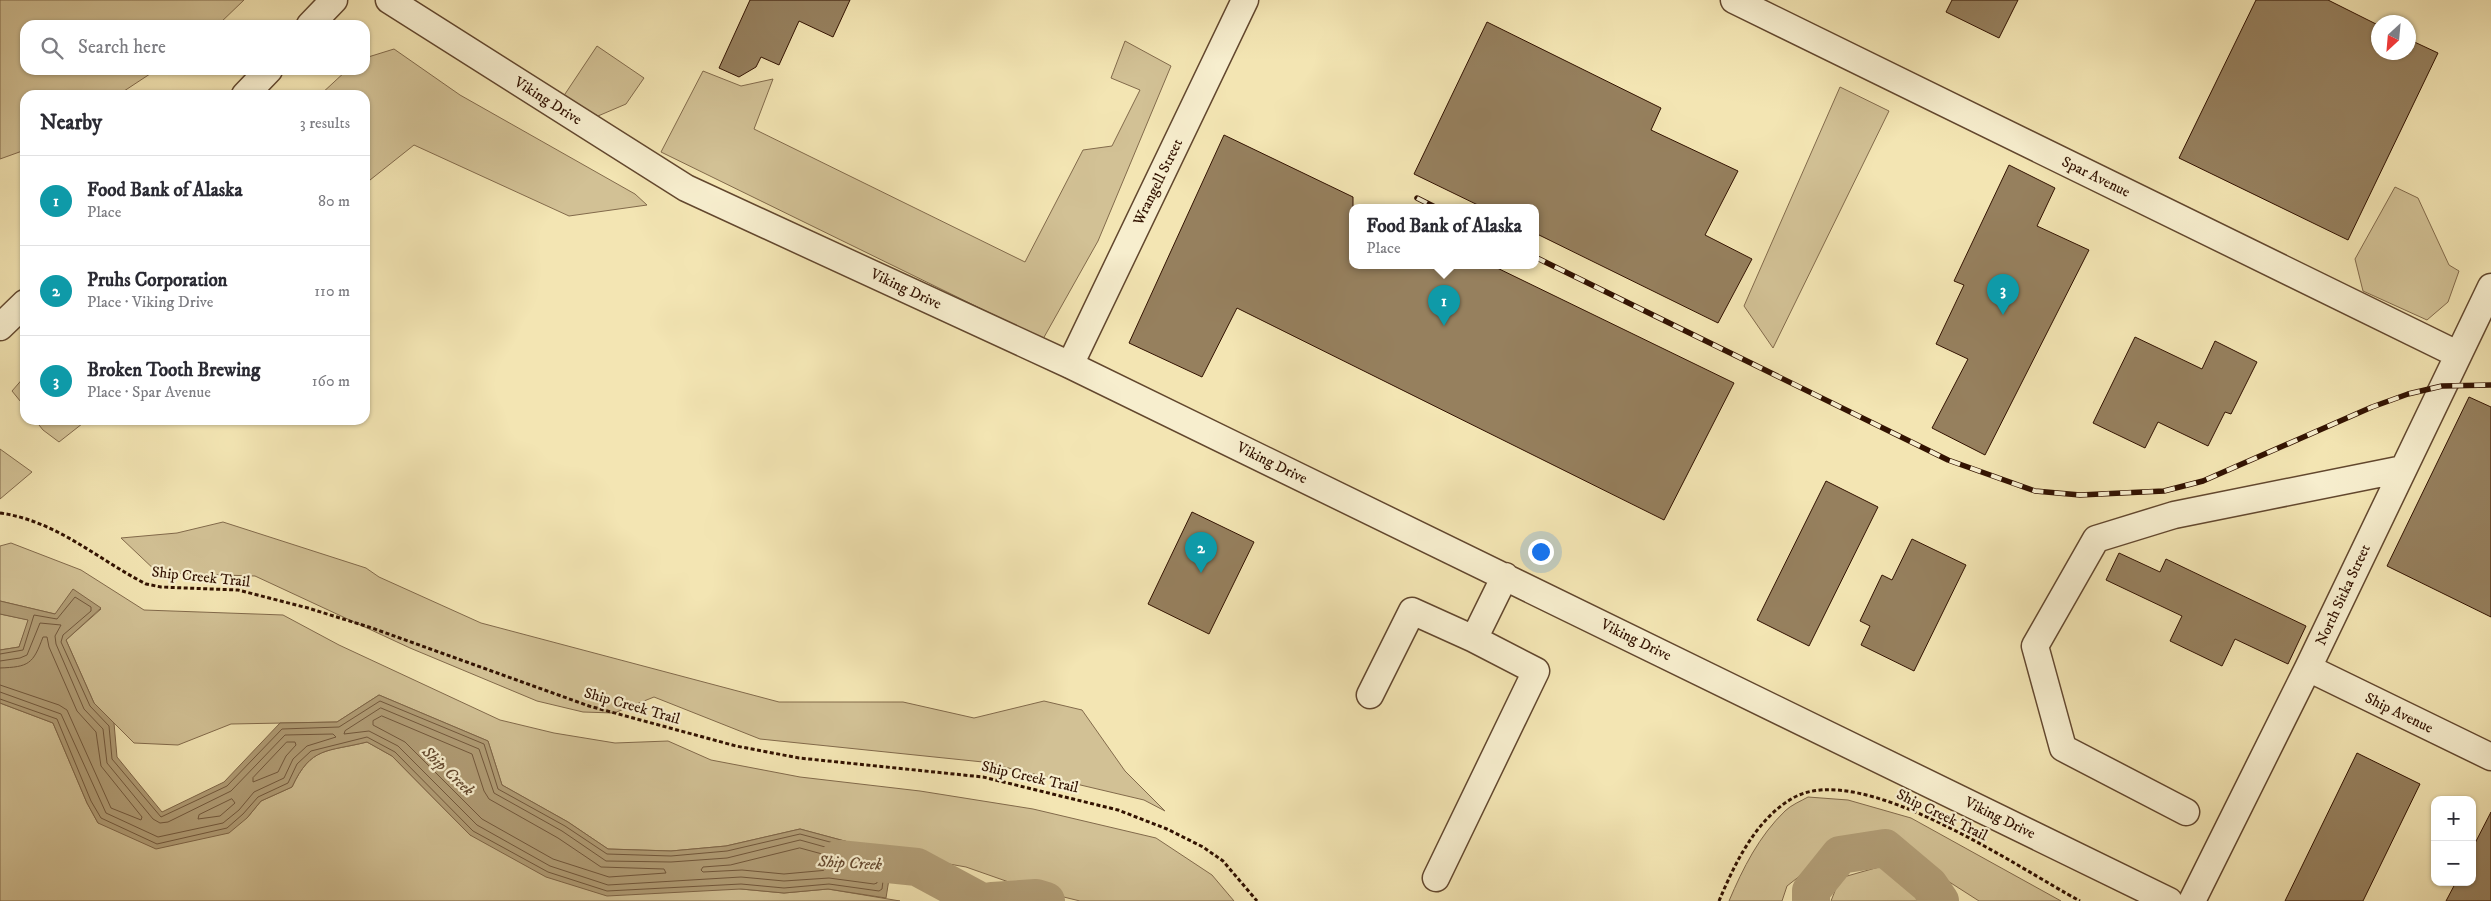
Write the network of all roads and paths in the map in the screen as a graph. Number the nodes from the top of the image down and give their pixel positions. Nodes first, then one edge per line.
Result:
1 (334, 0) edge
2 (389, 0) edge
3 (1245, 0) edge
4 (1734, 0) edge
5 (315, 20) edge
6 (2491, 287) edge
7 (20, 308) edge
8 (0, 327) edge
9 (2457, 354) junction
10 (1070, 365) junction
11 (2402, 468) junction
12 (0, 513) edge
13 (1505, 576) junction
14 (1474, 639) junction
15 (2308, 668) junction
16 (1370, 695) dead end
17 (2491, 757) edge
18 (2186, 812) dead end
19 (1436, 878) dead end
20 (1256, 901) edge
21 (1719, 901) edge
22 (2080, 901) edge
23 (2169, 901) edge
24 (2192, 901) edge

1 - 5 street
2 - 10 street, Viking Drive
3 - 10 street, Wrangell Street
4 - 9 street, Spar Avenue
6 - 9 street, North Sitka Street
7 - 8 street
9 - 11 street, North Sitka Street
10 - 13 street, Viking Drive
11 - 15 street, North Sitka Street
11 - 18 street
12 - 20 path, Ship Creek Trail
13 - 14 street
13 - 23 street, Viking Drive
14 - 16 street
14 - 19 street
15 - 17 street, Ship Avenue
15 - 24 street, North Sitka Street
21 - 22 path, Ship Creek Trail

